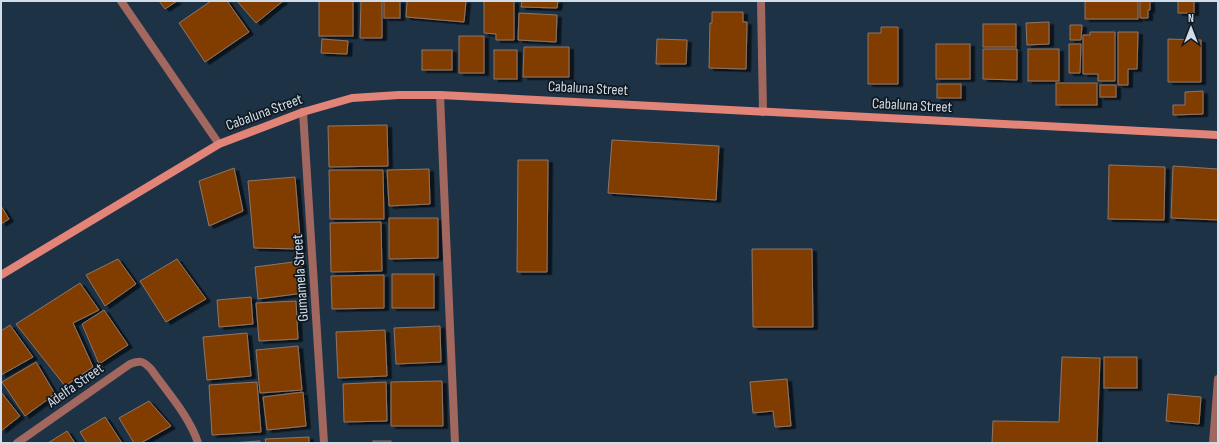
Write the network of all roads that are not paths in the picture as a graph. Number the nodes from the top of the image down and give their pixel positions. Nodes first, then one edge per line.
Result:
1 (121, 1) edge
2 (761, 1) edge
3 (440, 94) junction
4 (303, 112) junction
5 (763, 112) junction
6 (1218, 135) edge
7 (219, 144) junction
8 (1, 275) edge
9 (1218, 379) edge
10 (17, 443) edge
11 (198, 443) edge
12 (324, 443) edge
13 (455, 443) edge
14 (1213, 443) edge

1 - 7 street
2 - 5 street
3 - 4 main road, Cabaluna Street
3 - 5 main road, Cabaluna Street
3 - 13 street
4 - 7 main road, Cabaluna Street
4 - 12 street, Gumamela Street
5 - 6 main road, Cabaluna Street
7 - 8 main road, Cabaluna Street
9 - 14 street
10 - 11 street, Adelfa Street

